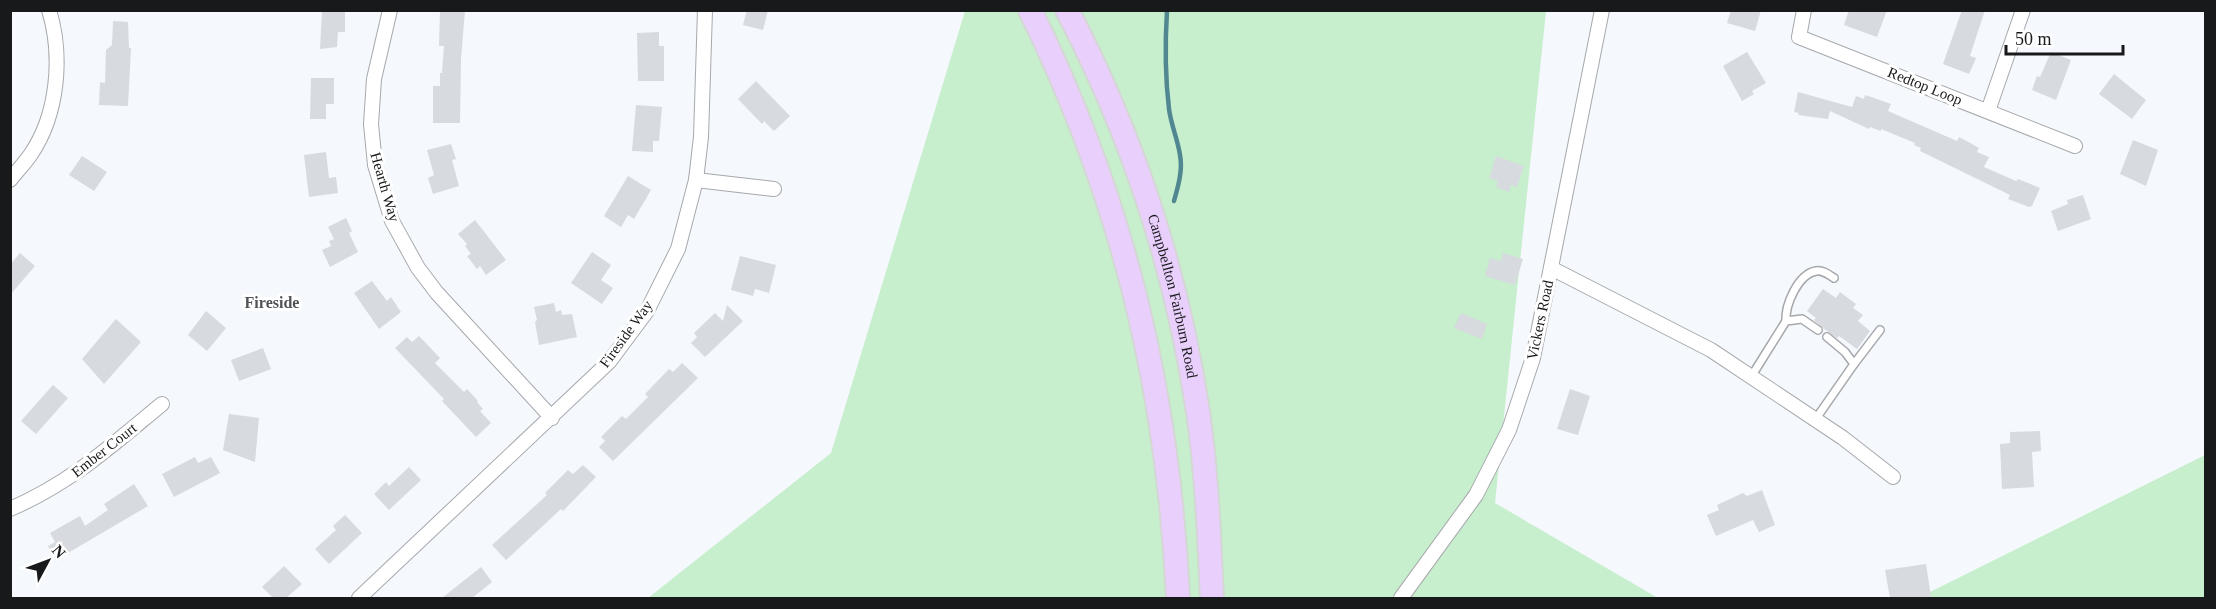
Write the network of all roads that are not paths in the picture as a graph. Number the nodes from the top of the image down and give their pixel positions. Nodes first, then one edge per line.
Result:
1 (49, 10) edge
2 (390, 10) edge
3 (705, 10) edge
4 (1030, 10) edge
5 (1067, 10) edge
6 (1602, 10) edge
7 (1804, 10) edge
8 (2023, 10) edge
9 (1988, 111) junction
10 (2075, 146) dead end
11 (10, 180) edge
12 (696, 180) junction
13 (774, 189) dead end
14 (1551, 268) junction
15 (1834, 278) dead end
16 (1786, 321) junction
17 (1818, 330) dead end
18 (1880, 330) dead end
19 (1827, 337) dead end
20 (1854, 364) junction
21 (1751, 376) junction
22 (162, 404) dead end
23 (552, 417) junction
24 (1815, 420) junction
25 (1893, 477) dead end
26 (10, 508) edge
27 (359, 598) edge
28 (1178, 598) edge
29 (1212, 598) edge
30 (1401, 598) edge

1 - 11 street
2 - 23 street, Hearth Way
3 - 12 street, Fireside Way
4 - 28 main road
5 - 29 main road, Campbellton Fairburn Road
6 - 14 street, Vickers Road
7 - 9 street, Redtop Loop
8 - 9 street
9 - 10 street, Redtop Loop
12 - 13 street
12 - 23 street, Fireside Way
14 - 21 street
14 - 30 street, Vickers Road
15 - 16 lane
16 - 17 lane
16 - 21 lane
18 - 20 lane
19 - 20 lane
20 - 24 lane
21 - 24 street
22 - 26 street, Ember Court
23 - 27 street, Fireside Way
24 - 25 street

